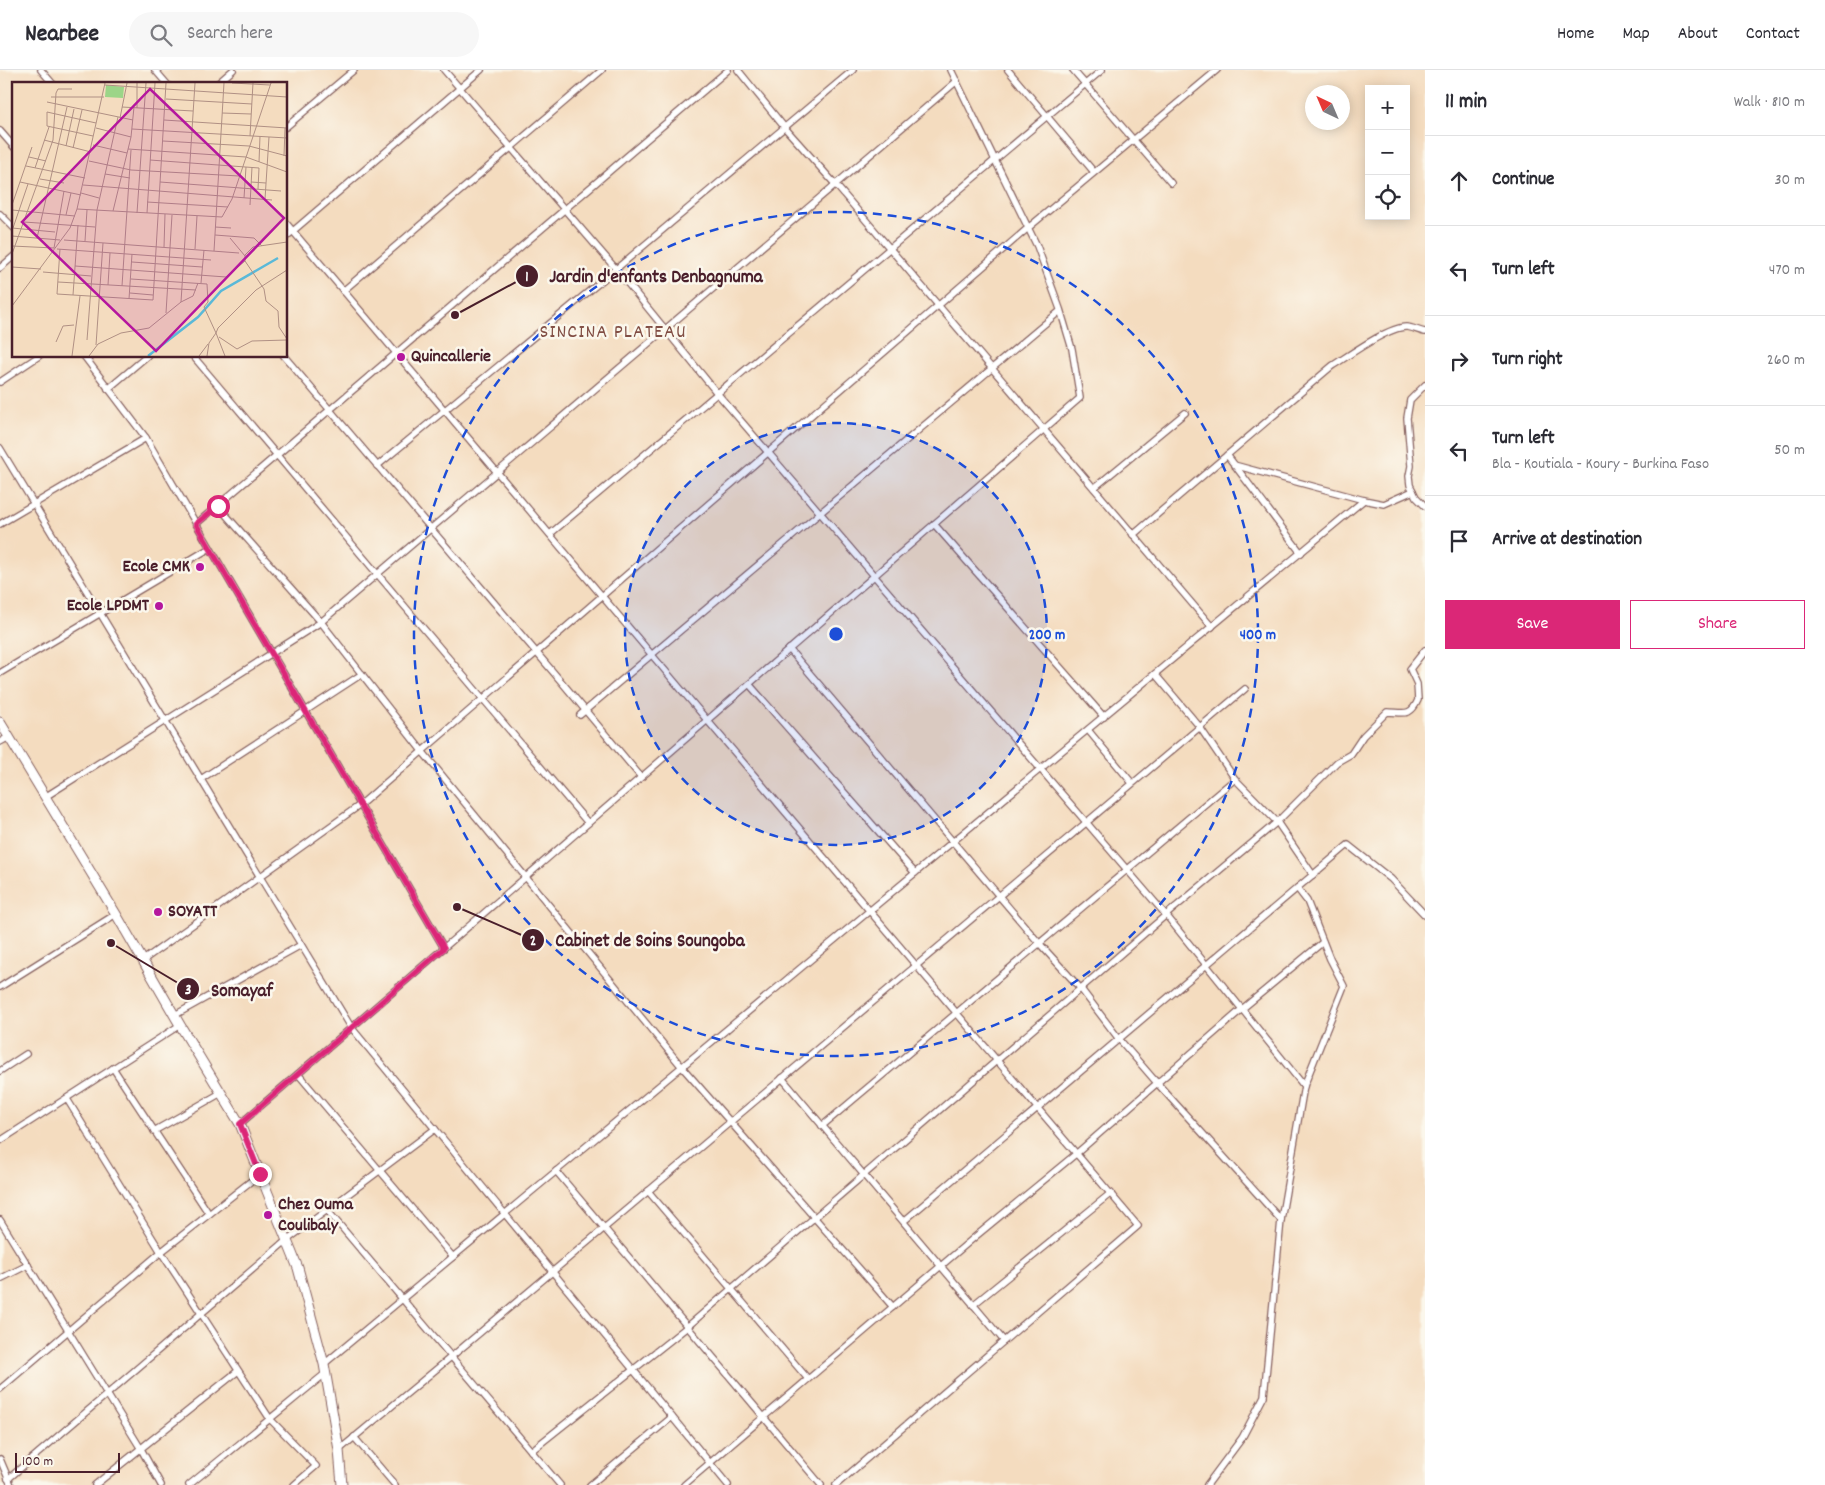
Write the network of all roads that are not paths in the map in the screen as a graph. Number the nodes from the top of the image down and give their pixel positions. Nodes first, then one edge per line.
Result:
1 (41, 70) edge
2 (155, 70) edge
3 (233, 70) edge
4 (354, 70) edge
5 (444, 70) edge
6 (481, 70) edge
7 (602, 70) edge
8 (728, 70) edge
9 (738, 70) edge
10 (853, 70) edge
11 (951, 70) edge
12 (1008, 70) edge
13 (1073, 70) edge
14 (1102, 70) edge
15 (1217, 70) edge
16 (957, 81) junction
17 (51, 82) edge
18 (165, 82) edge
19 (219, 82) edge
20 (1085, 84) junction
21 (460, 88) junction
22 (1047, 116) junction
23 (288, 125) edge
24 (785, 128) junction
25 (0, 131) edge
26 (1134, 140) junction
27 (12, 145) edge
28 (511, 148) junction
29 (996, 159) junction
30 (1094, 172) junction
31 (1171, 183) dead end
32 (835, 184) junction
33 (564, 210) junction
34 (0, 214) edge
35 (288, 225) edge
36 (12, 226) edge
37 (1028, 228) junction
38 (293, 231) junction
39 (288, 235) edge
40 (890, 248) junction
41 (12, 258) edge
42 (0, 268) edge
43 (616, 269) junction
44 (343, 291) junction
45 (938, 305) junction
46 (1060, 311) junction
47 (665, 330) junction
48 (1425, 332) edge
49 (397, 353) junction
50 (36, 358) edge
51 (85, 358) edge
52 (145, 358) edge
53 (195, 358) edge
54 (286, 358) edge
55 (992, 369) junction
56 (0, 382) edge
57 (1425, 385) edge
58 (108, 389) junction
59 (717, 393) junction
60 (330, 410) junction
61 (445, 410) junction
62 (1185, 412) dead end
63 (1044, 429) junction
64 (146, 438) junction
65 (0, 448) edge
66 (768, 451) junction
67 (1227, 455) junction
68 (277, 456) junction
69 (1234, 464) junction
70 (377, 466) junction
71 (497, 472) junction
72 (1094, 488) junction
73 (1413, 491) junction
74 (1364, 500) junction
75 (34, 504) junction
76 (218, 506) junction
77 (1425, 506) edge
78 (821, 514) junction
79 (0, 524) edge
80 (196, 524) junction
81 (934, 524) junction
82 (431, 529) junction
83 (550, 534) junction
84 (1133, 535) junction
85 (210, 548) junction
86 (1301, 553) junction
87 (378, 574) junction
88 (874, 576) junction
89 (602, 596) junction
90 (100, 613) junction
91 (321, 622) junction
92 (1212, 627) junction
93 (789, 649) junction
94 (1425, 650) edge
95 (536, 652) junction
96 (272, 653) junction
97 (652, 655) junction
98 (0, 673) edge
99 (362, 674) junction
100 (1155, 674) junction
101 (749, 684) junction
102 (1245, 688) dead end
103 (482, 699) junction
104 (305, 711) junction
105 (583, 713) junction
106 (1104, 717) junction
107 (166, 720) junction
108 (707, 720) junction
109 (0, 722) edge
110 (1199, 726) junction
111 (1088, 730) junction
112 (9, 737) junction
113 (0, 742) edge
114 (422, 751) junction
115 (1041, 769) junction
116 (641, 777) junction
117 (1235, 779) junction
118 (201, 780) junction
119 (1132, 783) junction
120 (45, 797) junction
121 (360, 805) junction
122 (1086, 822) junction
123 (1277, 822) junction
124 (588, 823) junction
125 (954, 841) junction
126 (1127, 869) junction
127 (915, 873) junction
128 (1313, 874) junction
129 (260, 877) junction
130 (525, 877) junction
131 (1297, 888) junction
132 (999, 895) junction
133 (870, 911) junction
134 (116, 914) junction
135 (1166, 915) junction
136 (1425, 915) edge
137 (1323, 942) junction
138 (1040, 943) junction
139 (301, 945) junction
140 (444, 948) junction
141 (142, 961) junction
142 (916, 965) junction
143 (1206, 965) junction
144 (0, 987) edge
145 (1081, 989) junction
146 (1242, 1009) junction
147 (957, 1014) junction
148 (175, 1015) junction
149 (180, 1025) junction
150 (352, 1027) junction
151 (1119, 1039) junction
152 (26, 1054) dead end
153 (997, 1060) junction
154 (682, 1067) junction
155 (113, 1068) junction
156 (0, 1070) edge
157 (298, 1074) junction
158 (782, 1078) junction
159 (1157, 1083) junction
160 (1304, 1086) junction
161 (221, 1093) junction
162 (67, 1099) junction
163 (1038, 1108) junction
164 (731, 1122) junction
165 (240, 1124) junction
166 (822, 1126) junction
167 (435, 1129) junction
168 (154, 1131) junction
169 (0, 1141) edge
170 (1077, 1153) junction
171 (379, 1170) junction
172 (556, 1171) junction
173 (260, 1174) junction
174 (864, 1175) junction
175 (648, 1191) junction
176 (1110, 1193) junction
177 (327, 1210) junction
178 (209, 1214) junction
179 (505, 1214) junction
180 (814, 1217) junction
181 (0, 1220) edge
182 (1281, 1220) junction
183 (904, 1221) junction
184 (604, 1228) junction
185 (287, 1240) junction
186 (161, 1252) junction
187 (453, 1257) junction
188 (28, 1264) junction
189 (941, 1266) junction
190 (553, 1272) junction
191 (0, 1278) edge
192 (731, 1289) junction
193 (402, 1299) junction
194 (973, 1305) junction
195 (893, 1307) junction
196 (201, 1314) junction
197 (687, 1327) junction
198 (68, 1331) junction
199 (1004, 1341) junction
200 (451, 1357) junction
201 (325, 1368) junction
202 (633, 1370) junction
203 (238, 1371) junction
204 (808, 1380) junction
205 (0, 1389) edge
206 (107, 1394) junction
207 (672, 1417) junction
208 (764, 1417) junction
209 (270, 1419) junction
210 (354, 1437) junction
211 (141, 1449) junction
212 (339, 1450) junction
213 (531, 1451) junction
214 (0, 1459) edge
215 (710, 1463) junction
216 (8, 1479) junction
217 (11, 1485) edge
218 (95, 1485) edge
219 (161, 1485) edge
220 (190, 1485) edge
221 (294, 1485) edge
222 (342, 1485) edge
223 (395, 1485) edge
224 (560, 1485) edge
225 (590, 1485) edge
226 (684, 1485) edge
227 (728, 1485) edge
228 (821, 1485) edge
229 (836, 1485) edge
230 (1207, 1485) edge

1 - 17 street
2 - 18 street
3 - 19 street
4 - 23 street
5 - 21 street
6 - 21 street
7 - 28 street
8 - 33 street
9 - 24 street
10 - 24 street
11 - 16 street
12 - 22 street
13 - 20 street
14 - 20 street
15 - 26 street
16 - 29 street
16 - 32 street
20 - 22 street
20 - 26 street
21 - 28 street
21 - 38 street
22 - 29 street
22 - 30 street
24 - 32 street
24 - 43 street
25 - 27 street
26 - 30 street
26 - 31 street
28 - 33 street
28 - 44 street
29 - 37 street
29 - 40 street
30 - 37 street
32 - 40 street
32 - 47 street
33 - 43 street
33 - 49 street
34 - 36 street
35 - 38 street
37 - 45 street
37 - 46 street
38 - 39 street
38 - 44 street
40 - 45 street
40 - 59 street
41 - 42 street
43 - 47 street
43 - 61 street
44 - 49 street
45 - 55 street
45 - 66 street
46 - 55 street
46 - 63 street
47 - 59 street
47 - 71 street
48 - 67 street
49 - 60 street
49 - 61 street
50 - 56 street
51 - 58 street
52 - 58 street
53 - 68 street
54 - 60 street
55 - 63 street
55 - 78 street
57 - 73 street
58 - 64 street
59 - 66 street
59 - 83 street
60 - 68 street
60 - 70 street
61 - 70 street
61 - 71 street
62 - 72 street
63 - 72 street
63 - 81 street
64 - 75 street
64 - 80 street
65 - 75 street
66 - 78 street
66 - 89 street
67 - 69 street
67 - 84 street
68 - 76 street
68 - 87 street
69 - 74 street
69 - 86 street
70 - 82 street
71 - 82 street
71 - 83 street
72 - 84 street
73 - 74 street
73 - 77 street
74 - 86 street
75 - 79 street
75 - 90 street
76 - 80 street
76 - 91 street
78 - 88 street
78 - 97 street
80 - 85 street
81 - 88 street
81 - 106 street
82 - 87 street
82 - 95 street
83 - 89 street
84 - 92 street
85 - 90 street
85 - 96 street
86 - 92 street
87 - 91 street
87 - 103 street
88 - 93 street
88 - 115 street
89 - 95 street
89 - 97 street
90 - 98 street
90 - 107 street
91 - 96 street
91 - 99 street
92 - 100 street
93 - 101 street
93 - 125 street
94 - 123 street
95 - 103 street
95 - 105 street
96 - 104 street
96 - 107 street
97 - 105 street
97 - 108 street
99 - 104 street
99 - 114 street
100 - 106 street
100 - 110 street
101 - 108 street
101 - 127 street
102 - 110 street
103 - 114 street
103 - 124 street
104 - 118 street
104 - 121 street
105 - 116 street
106 - 111 street
107 - 118 street
107 - 120 street
108 - 116 street
108 - 133 street
109 - 112 main road
110 - 117 street
110 - 119 street
111 - 115 street
111 - 119 street
112 - 113 street
112 - 120 main road
114 - 121 street
114 - 130 street
115 - 122 street
115 - 125 street
116 - 124 street
117 - 123 street
117 - 126 street
118 - 129 street
119 - 122 street
120 - 134 main road
121 - 129 street
121 - 140 street
122 - 126 street
122 - 132 street
123 - 128 street
123 - 135 street
124 - 130 street
125 - 127 street
125 - 132 street
126 - 135 street
126 - 138 street
127 - 133 street
128 - 131 street
128 - 136 street
129 - 139 street
129 - 141 street
130 - 140 street
130 - 154 street
131 - 137 street
131 - 143 street
132 - 138 street
132 - 142 street
133 - 142 street
133 - 154 street
134 - 141 main road
134 - 144 street
135 - 143 street
135 - 145 street
137 - 146 street
137 - 160 street
138 - 145 street
138 - 147 street
139 - 148 street
139 - 150 street
140 - 150 street
141 - 148 main road
142 - 147 street
142 - 158 street
143 - 146 street
143 - 151 street
145 - 151 street
145 - 153 street
146 - 159 street
146 - 160 street
147 - 153 street
147 - 166 street
148 - 149 main road
149 - 155 street
149 - 161 main road
150 - 157 street
150 - 167 street
151 - 159 street
151 - 163 street
152 - 156 street
153 - 163 street
153 - 174 street
154 - 164 street
154 - 172 street
155 - 162 street
155 - 168 street
157 - 165 street
157 - 171 street
158 - 164 street
158 - 166 street
159 - 170 street
159 - 182 street
160 - 182 street
161 - 165 main road
161 - 168 street
162 - 169 street
162 - 186 street
163 - 170 street
163 - 183 street
164 - 175 street
164 - 180 street
165 - 173 main road
166 - 174 street
167 - 171 street
167 - 179 street
168 - 178 street
170 - 176 street
170 - 189 street
171 - 177 street
171 - 187 street
172 - 179 street
172 - 184 street
173 - 178 street
173 - 185 main road
174 - 180 street
174 - 183 street
175 - 184 street
175 - 192 street
176 - 194 street
176 - 199 street
177 - 185 street
177 - 193 street
178 - 186 street
179 - 187 street
179 - 190 street
180 - 192 street
180 - 195 street
181 - 188 street
182 - 230 street
183 - 189 street
184 - 190 street
184 - 197 street
185 - 196 street
185 - 201 main road
186 - 196 street
186 - 198 street
187 - 193 street
188 - 191 street
188 - 198 street
189 - 194 street
189 - 195 street
190 - 200 street
190 - 202 street
192 - 197 street
192 - 204 street
193 - 200 street
193 - 201 street
194 - 199 street
195 - 204 street
196 - 203 street
196 - 206 street
197 - 202 street
197 - 208 street
198 - 205 street
198 - 206 street
199 - 229 street
200 - 210 street
200 - 213 street
201 - 209 street
201 - 212 main road
202 - 207 street
202 - 213 street
203 - 209 street
203 - 211 street
204 - 208 street
206 - 211 street
206 - 216 street
207 - 215 street
207 - 225 street
208 - 215 street
208 - 228 street
209 - 220 street
209 - 221 street
210 - 212 street
210 - 223 street
211 - 218 street
211 - 219 street
212 - 222 main road
213 - 224 street
214 - 216 street
215 - 226 street
215 - 227 street
216 - 217 street

